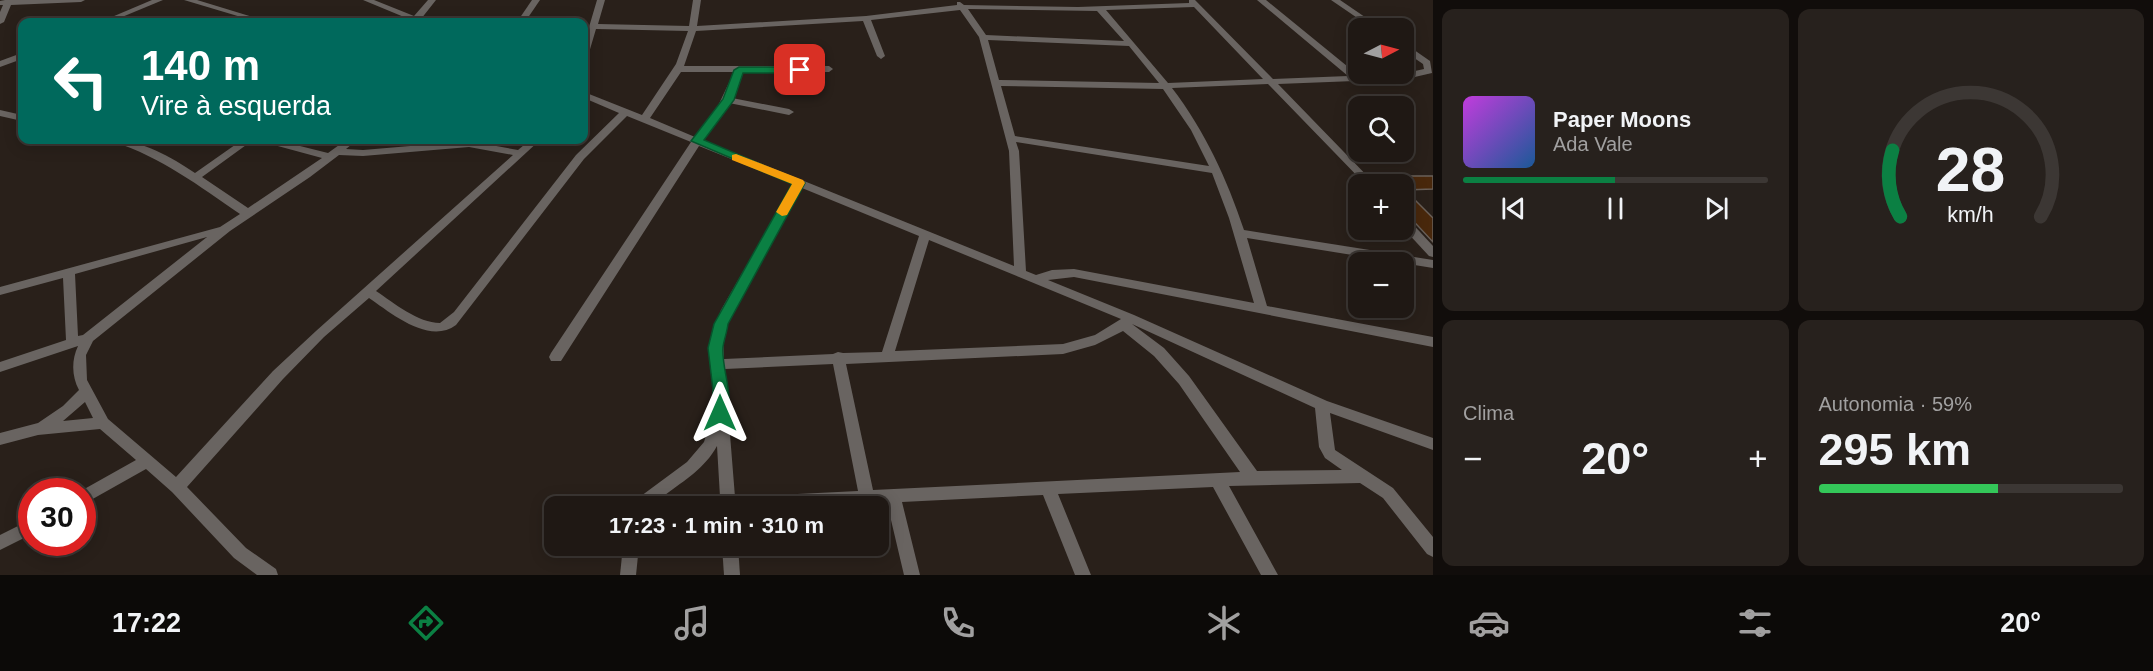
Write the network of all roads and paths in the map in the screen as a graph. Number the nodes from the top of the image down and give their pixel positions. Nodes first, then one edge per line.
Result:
1 (81, 0) edge
2 (159, 0) edge
3 (188, 0) edge
4 (367, 0) edge
5 (432, 0) edge
6 (536, 0) edge
7 (602, 0) edge
8 (697, 0) edge
9 (1010, 0) edge
10 (1068, 0) edge
11 (1124, 0) edge
12 (1261, 0) edge
13 (1335, 0) edge
14 (5, 2) edge
15 (1194, 2) edge
16 (959, 3) edge
17 (1016, 7) junction
18 (1132, 7) junction
19 (1078, 9) junction
20 (1100, 9) junction
21 (119, 18) edge
22 (251, 18) edge
23 (412, 18) edge
24 (421, 18) edge
25 (523, 18) edge
26 (866, 18) junction
27 (1362, 18) edge
28 (0, 22) edge
29 (594, 26) junction
30 (694, 29) junction
31 (983, 37) junction
32 (588, 44) edge
33 (1131, 44) junction
34 (1414, 53) edge
35 (881, 56) dead end
36 (18, 58) edge
37 (0, 63) edge
38 (678, 69) junction
39 (829, 69) dead end
40 (739, 70) junction
41 (1348, 71) edge
42 (1414, 74) edge
43 (1348, 77) edge
44 (998, 83) junction
45 (1270, 83) junction
46 (1165, 86) junction
47 (588, 99) edge
48 (728, 100) junction
49 (625, 112) junction
50 (789, 112) dead end
51 (0, 113) edge
52 (18, 117) edge
53 (644, 120) junction
54 (1011, 138) junction
55 (697, 141) junction
56 (132, 144) edge
57 (242, 144) edge
58 (285, 144) edge
59 (347, 144) edge
60 (530, 144) edge
61 (363, 153) junction
62 (518, 153) junction
63 (334, 154) junction
64 (317, 167) junction
65 (1215, 170) junction
66 (1360, 174) edge
67 (196, 177) junction
68 (799, 183) junction
69 (247, 213) junction
70 (225, 228) junction
71 (1240, 233) junction
72 (1414, 233) edge
73 (925, 234) junction
74 (1433, 253) edge
75 (1433, 264) edge
76 (69, 272) junction
77 (1020, 273) junction
78 (1036, 279) junction
79 (0, 291) edge
80 (368, 292) junction
81 (1263, 309) junction
82 (1127, 321) junction
83 (88, 338) junction
84 (72, 342) junction
85 (1433, 342) edge
86 (887, 356) junction
87 (556, 357) dead end
88 (838, 357) junction
89 (718, 364) junction
90 (0, 367) edge
91 (85, 393) junction
92 (720, 403) junction
93 (1322, 405) junction
94 (104, 423) junction
95 (38, 429) junction
96 (0, 439) edge
97 (1433, 444) edge
98 (147, 461) junction
99 (1365, 476) junction
100 (1253, 478) junction
101 (1217, 479) junction
102 (177, 487) junction
103 (1048, 488) junction
104 (96, 490) edge
105 (654, 496) edge
106 (727, 496) edge
107 (867, 496) edge
108 (889, 496) edge
109 (893, 496) junction
110 (18, 533) edge
111 (0, 543) edge
112 (1433, 549) edge
113 (630, 556) edge
114 (731, 556) edge
115 (270, 575) edge
116 (628, 575) edge
117 (732, 575) edge
118 (912, 575) edge
119 (1083, 575) edge
120 (1270, 575) edge

1 - 14 street
2 - 21 street
3 - 22 street
4 - 23 street
5 - 24 street
6 - 25 street
7 - 29 street
8 - 30 street
9 - 17 street
10 - 19 street
11 - 18 street
12 - 41 street
13 - 27 street
14 - 28 street
15 - 18 street
15 - 45 street
16 - 17 street
16 - 26 street
16 - 31 street
17 - 19 street
18 - 20 street
19 - 20 street
20 - 33 street
26 - 30 street
26 - 35 street
29 - 30 street
29 - 32 street
30 - 38 street
31 - 33 street
31 - 44 street
33 - 46 street
34 - 42 street
36 - 37 street
38 - 40 street
38 - 53 street
39 - 40 street
40 - 48 street
43 - 45 street
44 - 46 street
44 - 54 street
45 - 46 street
45 - 66 street
46 - 65 street
47 - 49 street
48 - 50 street
48 - 55 street
49 - 53 street
49 - 80 street
51 - 52 street
53 - 55 street
54 - 65 street
54 - 77 street
55 - 68 street
55 - 87 street
56 - 67 street
57 - 67 street
58 - 63 street
59 - 63 street
60 - 62 street
61 - 62 street
61 - 63 street
61 - 64 street
62 - 80 street
63 - 64 street
64 - 69 street
65 - 71 street
67 - 69 street
68 - 73 street
68 - 89 street
69 - 70 street
70 - 76 street
70 - 83 street
71 - 75 street
71 - 81 street
72 - 74 street
73 - 77 street
73 - 86 street
76 - 79 street
76 - 84 street
77 - 78 street
78 - 81 street
78 - 82 street
80 - 102 street
81 - 85 street
82 - 86 street
82 - 93 street
82 - 100 street
83 - 84 street
83 - 91 street
84 - 90 street
86 - 88 street
88 - 89 street
88 - 107 street
89 - 92 street
91 - 94 street
91 - 95 street
92 - 105 street
92 - 106 street
93 - 97 street
93 - 99 street
94 - 95 street
94 - 98 street
95 - 96 street
98 - 102 street
98 - 104 street
99 - 100 street
99 - 112 street
100 - 101 street
101 - 103 street
101 - 120 street
102 - 115 street
103 - 109 street
103 - 119 street
108 - 109 street
109 - 118 street
110 - 111 street
113 - 116 street
114 - 117 street

